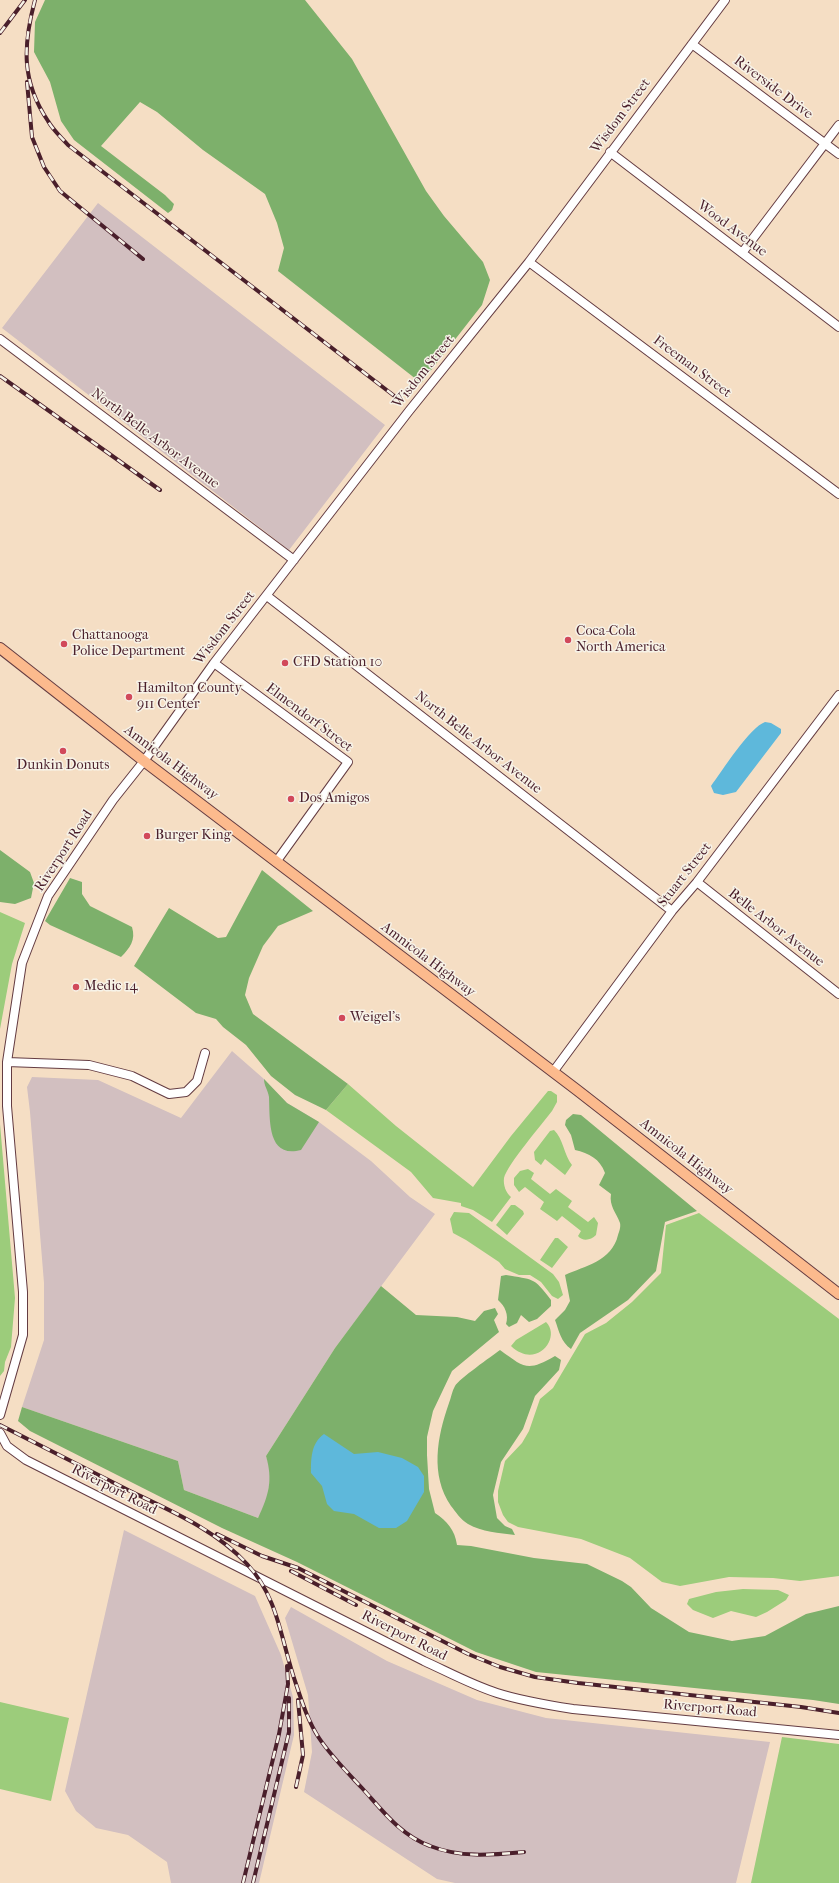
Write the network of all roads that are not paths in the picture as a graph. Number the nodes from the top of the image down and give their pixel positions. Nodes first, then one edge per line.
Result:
1 (725, 0) edge
2 (692, 44) junction
3 (839, 125) edge
4 (825, 143) junction
5 (610, 152) junction
6 (839, 154) edge
7 (742, 253) junction
8 (529, 262) junction
9 (839, 327) edge
10 (0, 339) edge
11 (839, 494) edge
12 (294, 560) junction
13 (267, 596) junction
14 (0, 648) edge
15 (214, 663) junction
16 (839, 695) edge
17 (144, 761) junction
18 (276, 862) junction
19 (697, 882) junction
20 (672, 911) junction
21 (839, 994) edge
22 (205, 1054) dead end
23 (7, 1062) junction
24 (553, 1072) junction
25 (839, 1294) edge
26 (2, 1398) edge
27 (0, 1415) edge
28 (0, 1433) edge
29 (839, 1735) edge

1 - 2 street, Wisdom Street
2 - 4 street, Riverside Drive
2 - 5 street, Wisdom Street
3 - 4 street
4 - 6 street, Riverside Drive
4 - 7 street
5 - 7 street, Wood Avenue
5 - 8 street, Wisdom Street
7 - 9 street, Wood Avenue
8 - 11 street, Freeman Street
8 - 12 street, Wisdom Street
10 - 12 street, North Belle Arbor Avenue
12 - 13 street, Wisdom Street
13 - 15 street, Wisdom Street
13 - 20 street, North Belle Arbor Avenue
14 - 17 main road, Amnicola Highway
15 - 17 street, Wisdom Street
15 - 18 street, Elmendorf Street
16 - 19 street, Stuart Street
17 - 18 main road, Amnicola Highway
17 - 23 street, Riverport Road
18 - 24 main road, Amnicola Highway
19 - 20 street, Stuart Street
19 - 21 street, Belle Arbor Avenue
20 - 24 street, Stuart Street
22 - 23 street
23 - 26 street, Riverport Road
24 - 25 main road, Amnicola Highway
26 - 27 street, Riverport Road
28 - 29 street, Riverport Road

